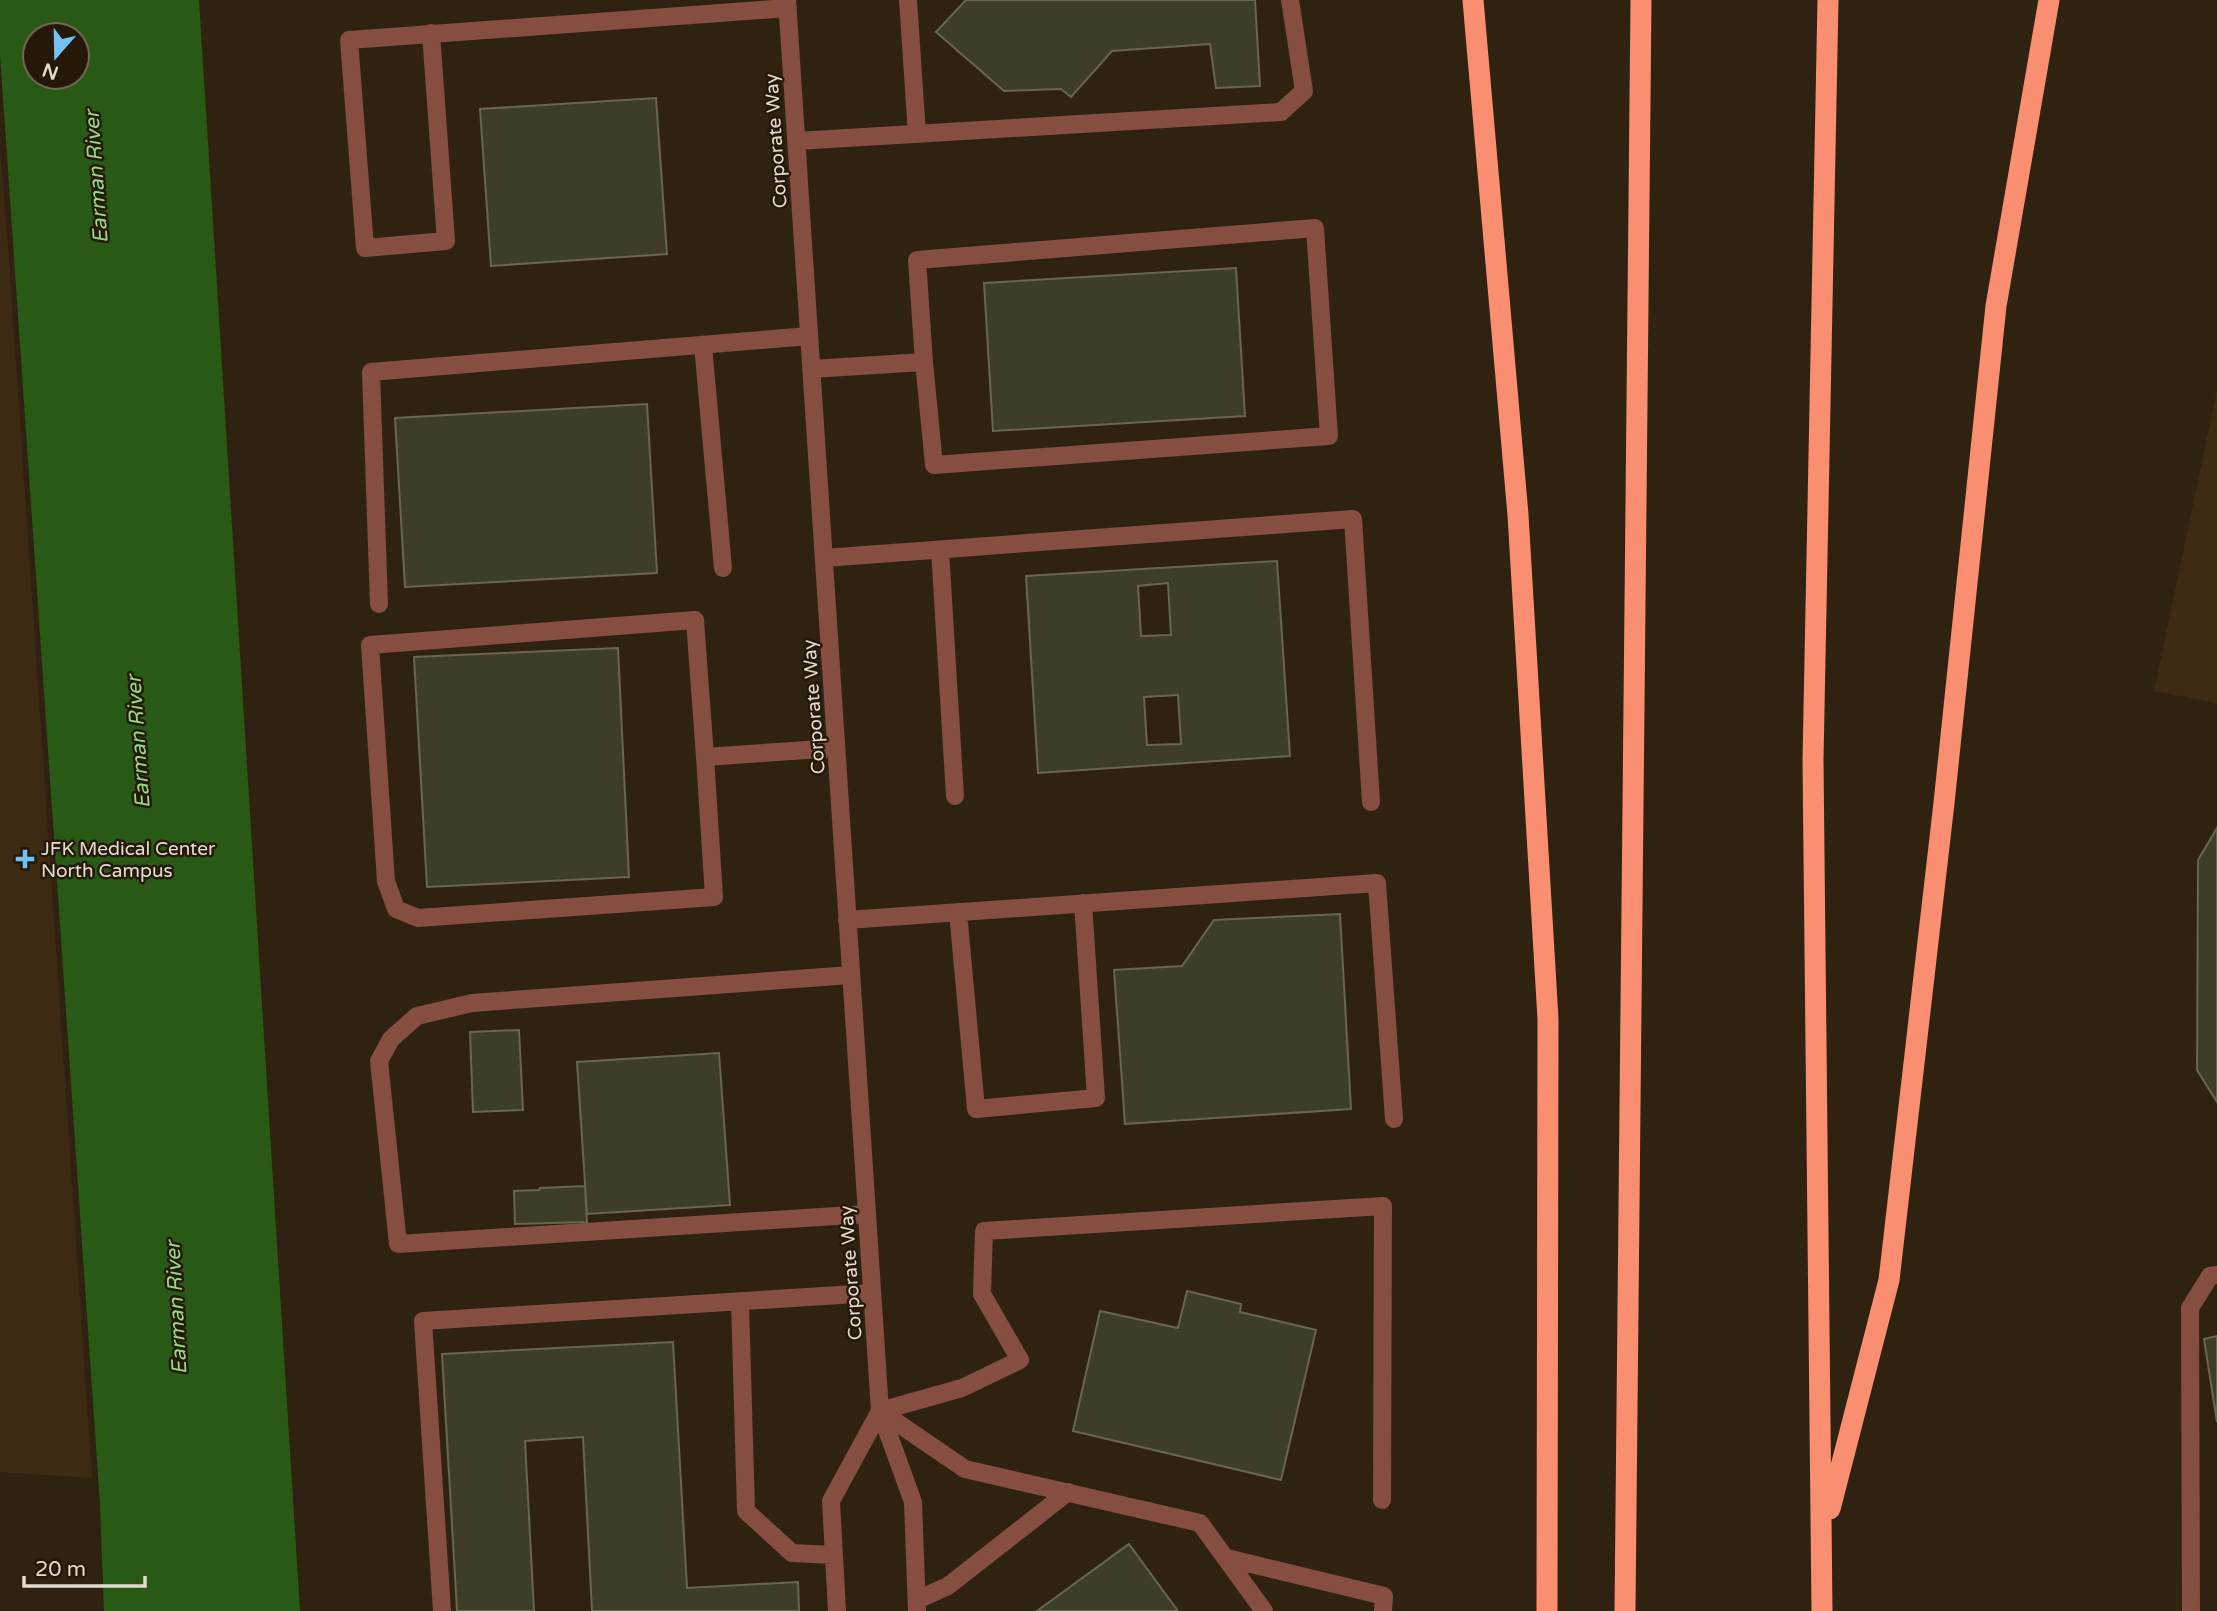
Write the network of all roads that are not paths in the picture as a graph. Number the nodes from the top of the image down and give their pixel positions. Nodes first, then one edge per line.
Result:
1 (908, 0) edge
2 (1290, 0) edge
3 (1473, 0) edge
4 (1641, 0) edge
5 (1828, 0) edge
6 (2049, 0) edge
7 (787, 4) edge
8 (432, 33) junction
9 (917, 134) junction
10 (797, 141) junction
11 (809, 336) junction
12 (703, 345) junction
13 (924, 362) junction
14 (811, 369) junction
15 (940, 550) junction
16 (824, 558) junction
17 (723, 568) dead end
18 (380, 604) dead end
19 (836, 748) junction
20 (705, 757) junction
21 (955, 796) dead end
22 (1371, 802) dead end
23 (1083, 903) junction
24 (958, 912) junction
25 (847, 920) junction
26 (851, 975) junction
27 (1394, 1119) dead end
28 (867, 1213) junction
29 (2217, 1275) edge
30 (872, 1293) junction
31 (740, 1302) junction
32 (880, 1411) junction
33 (1068, 1492) junction
34 (1382, 1500) dead end
35 (1823, 1535) junction
36 (834, 1555) junction
37 (1227, 1558) junction
38 (917, 1605) edge
39 (442, 1611) edge
40 (837, 1611) edge
41 (1264, 1611) edge
42 (1383, 1611) edge
43 (1547, 1611) edge
44 (1625, 1611) edge
45 (1822, 1611) edge
46 (2191, 1611) edge

1 - 9 lane
2 - 9 lane
3 - 43 highway
4 - 44 highway
5 - 35 highway
6 - 35 highway
7 - 8 lane
7 - 10 lane, Corporate Way
8 - 8 lane
9 - 10 lane
10 - 11 lane, Corporate Way
11 - 12 lane
11 - 14 lane, Corporate Way
12 - 17 lane
12 - 18 lane
13 - 13 lane
13 - 14 lane
14 - 16 lane, Corporate Way
15 - 16 lane
15 - 21 lane
15 - 22 lane
16 - 19 lane, Corporate Way
19 - 20 lane
19 - 25 lane, Corporate Way
20 - 20 lane
23 - 24 lane
23 - 24 lane
23 - 27 lane
24 - 25 lane
25 - 26 lane, Corporate Way
26 - 28 lane, Corporate Way
26 - 28 lane
28 - 30 lane, Corporate Way
29 - 46 lane
30 - 31 lane
30 - 32 lane, Corporate Way
31 - 36 lane
31 - 39 lane
32 - 33 lane
32 - 34 lane
32 - 36 lane
32 - 38 lane, Corporate Way
33 - 37 lane
33 - 38 lane
35 - 45 highway
36 - 40 lane
37 - 41 lane
37 - 42 lane

